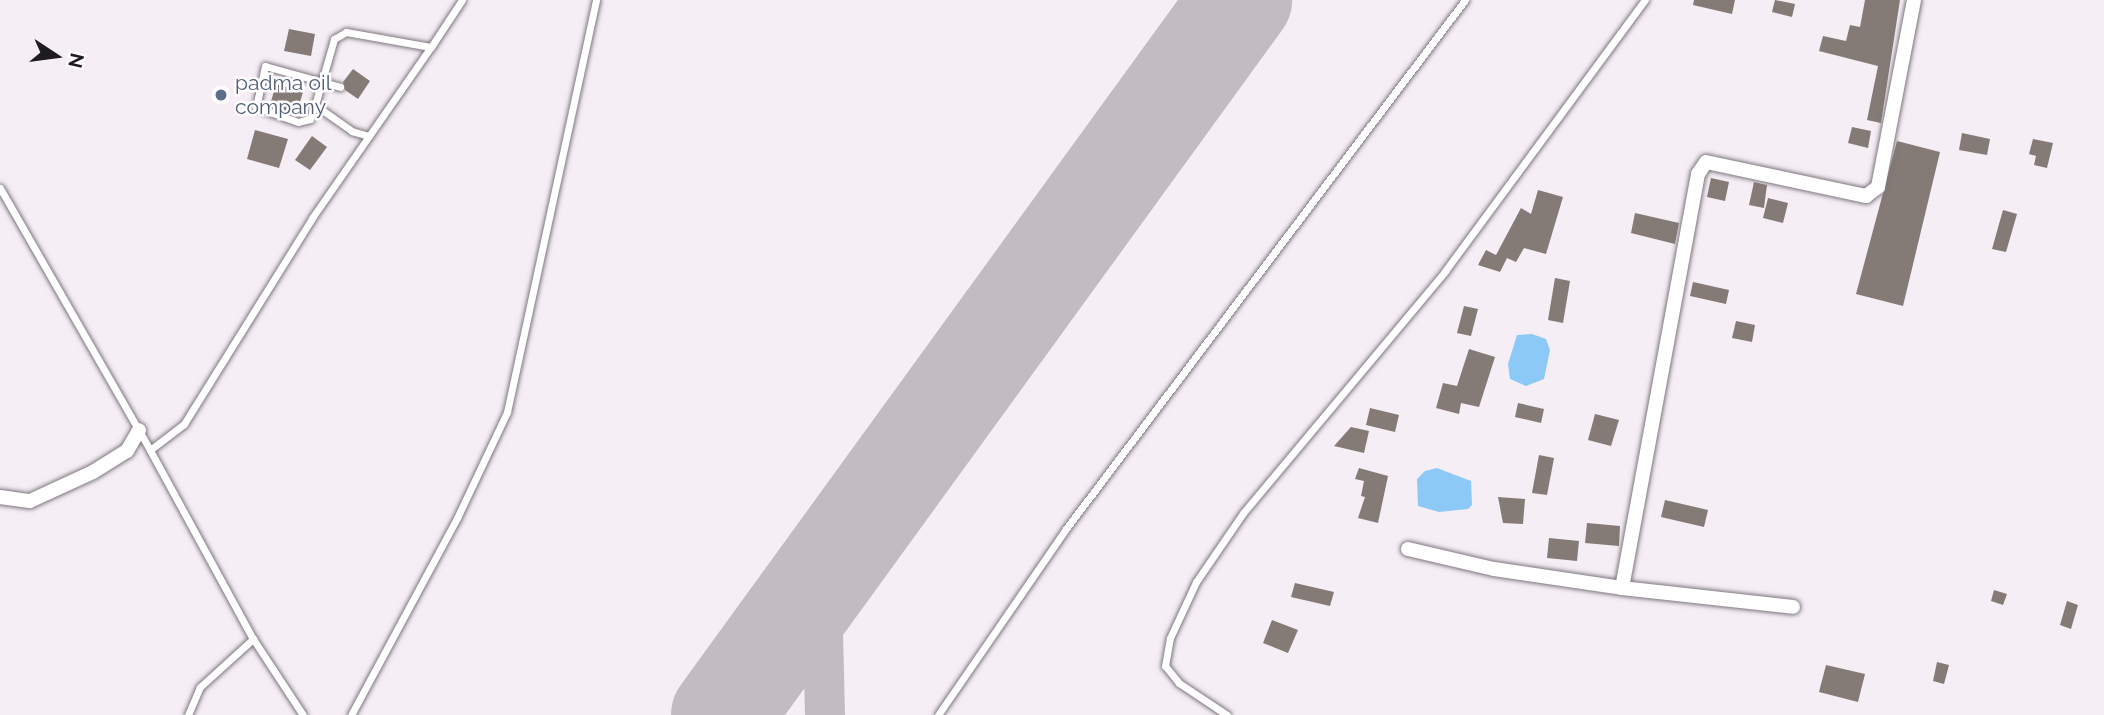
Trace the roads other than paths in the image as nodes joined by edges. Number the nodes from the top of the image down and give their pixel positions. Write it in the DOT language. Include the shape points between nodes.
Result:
graph roads {
  1 [pos="462,0"];
  2 [pos="596,0"];
  3 [pos="1465,0"];
  4 [pos="1645,0"];
  5 [pos="1914,0"];
  6 [pos="431,47"];
  7 [pos="322,79"];
  8 [pos="340,87"];
  9 [pos="315,105"];
  10 [pos="369,136"];
  11 [pos="0,188"];
  12 [pos="139,430"];
  13 [pos="150,450"];
  14 [pos="0,497"];
  15 [pos="1408,550"];
  16 [pos="1622,588"];
  17 [pos="1793,607"];
  18 [pos="253,639"];
  19 [pos="188,715"];
  20 [pos="303,715"];
  21 [pos="351,715"];
  22 [pos="938,715"];
  23 [pos="1227,715"];
  1 -- 6 [label="lane"];
  2 -- 21 [label="lane" via="507,412 457,518"];
  3 -- 22 [label="lane" via="1065,530"];
  4 -- 23 [label="lane" via="1445,271 1243,513 1196,582 1170,638 1166,666 1178,683"];
  5 -- 16 [label="street" via="1878,187 1866,197 1706,162 1698,174"];
  6 -- 7 [label="lane" via="346,32 334,39"];
  6 -- 10 [label="lane"];
  7 -- 8 [label="lane"];
  7 -- 9 [label="lane"];
  7 -- 9 [label="lane" via="265,66 256,107 298,122 310,119"];
  9 -- 10 [label="lane" via="352,131"];
  10 -- 13 [label="lane" via="312,218 184,424"];
  11 -- 12 [label="lane"];
  12 -- 13 [label="lane"];
  12 -- 14 [label="street" via="127,451 99,469 30,501"];
  13 -- 18 [label="lane"];
  15 -- 16 [label="street" via="1494,569"];
  16 -- 17 [label="street"];
  18 -- 19 [label="lane" via="200,687"];
  18 -- 20 [label="lane"];
}
